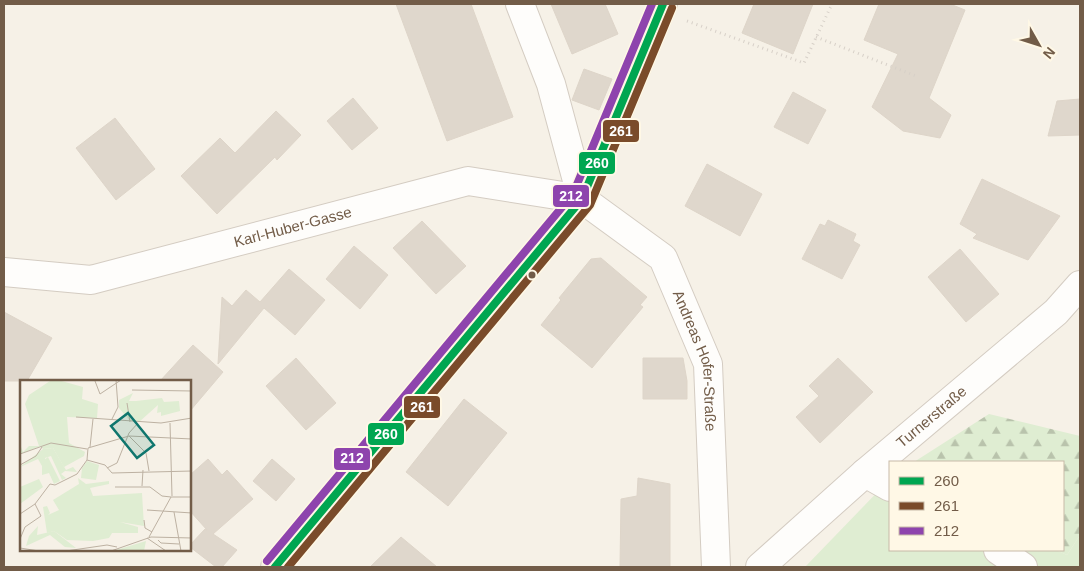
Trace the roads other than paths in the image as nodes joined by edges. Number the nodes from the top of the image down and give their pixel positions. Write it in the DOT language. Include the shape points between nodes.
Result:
graph roads {
  1 [pos="520,4"];
  2 [pos="661,7"];
  3 [pos="582,199"];
  4 [pos="4,272"];
  5 [pos="1080,286"];
  6 [pos="865,472"];
  7 [pos="889,486"];
  8 [pos="999,551"];
  9 [pos="275,567"];
  10 [pos="716,567"];
  11 [pos="760,567"];
  12 [pos="1023,567"];
  1 -- 3 [label="street" via="551,84"];
  2 -- 3 [label="main road"];
  3 -- 4 [label="street, Karl-Huber-Gasse" via="468,181 91,280"];
  3 -- 9 [label="main road"];
  3 -- 10 [label="street, Andreas Hofer-Straße" via="663,258 708,364"];
  5 -- 6 [label="street, Turnerstraße" via="1056,312"];
  6 -- 7 [label="street"];
  6 -- 11 [label="street, Turnerstraße"];
  8 -- 12 [label="street"];
}
